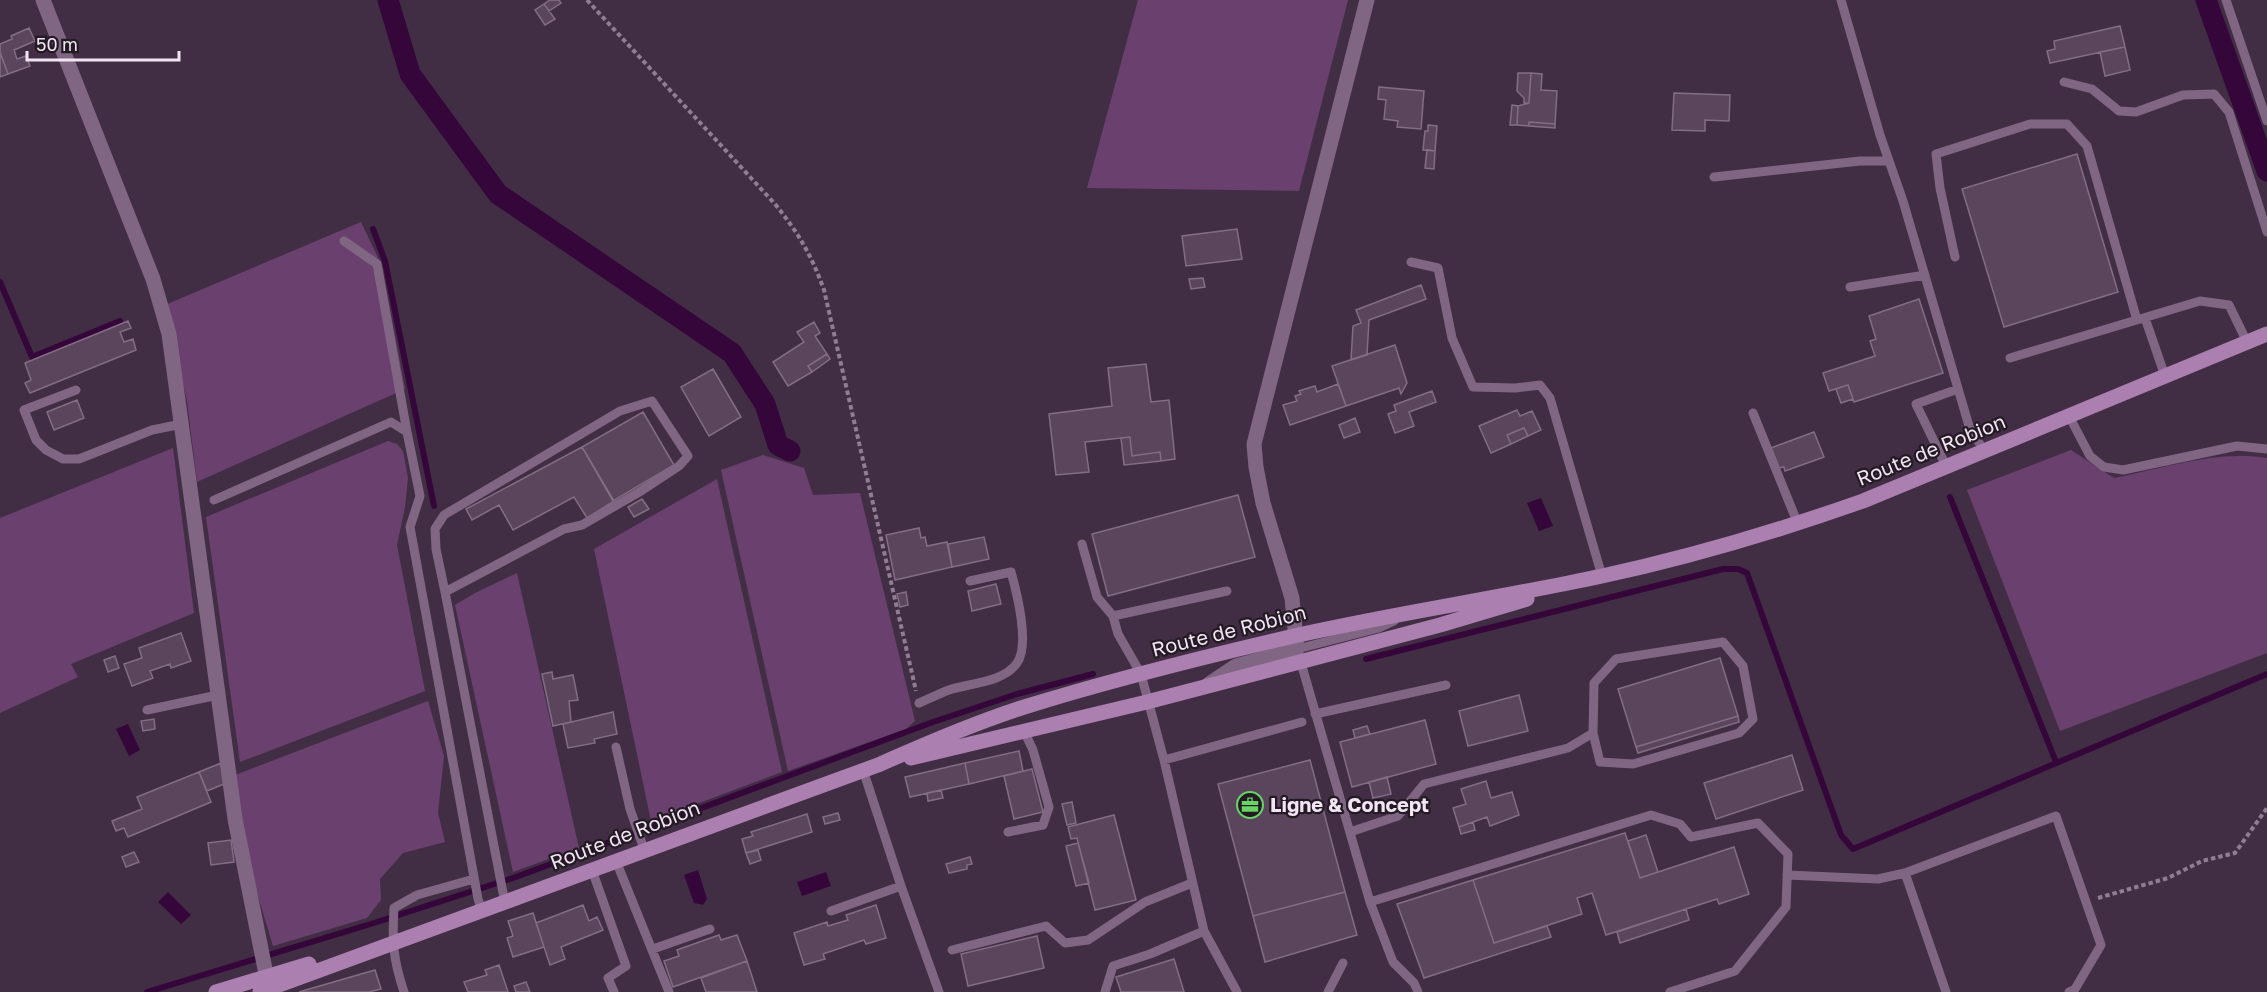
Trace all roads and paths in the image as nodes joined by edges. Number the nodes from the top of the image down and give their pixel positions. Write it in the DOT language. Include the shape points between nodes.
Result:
graph roads {
  1 [pos="43,0"];
  2 [pos="587,0"];
  3 [pos="1367,0"];
  4 [pos="1841,0"];
  5 [pos="2226,0"];
  6 [pos="2064,82"];
  7 [pos="2267,121"];
  8 [pos="1889,161"];
  9 [pos="1714,177"];
  10 [pos="2267,232"];
  11 [pos="344,241"];
  12 [pos="1955,257"];
  13 [pos="1411,262"];
  14 [pos="1925,275"];
  15 [pos="1850,287"];
  16 [pos="2141,319"];
  17 [pos="2267,334"];
  18 [pos="2247,342"];
  19 [pos="2010,358"];
  20 [pos="2165,376"];
  21 [pos="1959,389"];
  22 [pos="76,390"];
  23 [pos="1753,413"];
  24 [pos="2069,416"];
  25 [pos="182,423"];
  26 [pos="407,432"];
  27 [pos="2267,449"];
  28 [pos="1984,451"];
  29 [pos="1946,466"];
  30 [pos="214,500"];
  31 [pos="1798,524"];
  32 [pos="1082,544"];
  33 [pos="1602,576"];
  34 [pos="970,581"];
  35 [pos="1227,591"];
  36 [pos="445,592"];
  37 [pos="1113,616"];
  38 [pos="1297,649"];
  39 [pos="1141,674"];
  40 [pos="1446,685"];
  41 [pos="218,695"];
  42 [pos="1147,702"];
  43 [pos="919,703"];
  44 [pos="147,710"];
  45 [pos="1316,714"];
  46 [pos="1302,722"];
  47 [pos="1024,731"];
  48 [pos="1593,733"];
  49 [pos="616,747"];
  50 [pos="1164,760"];
  51 [pos="870,768"];
  52 [pos="2267,808"];
  53 [pos="1008,832"];
  54 [pos="1350,832"];
  55 [pos="644,849"];
  56 [pos="616,861"];
  57 [pos="592,870"];
  58 [pos="1905,873"];
  59 [pos="1787,875"];
  60 [pos="474,879"];
  61 [pos="1192,883"];
  62 [pos="901,886"];
  63 [pos="2086,901"];
  64 [pos="1370,902"];
  65 [pos="505,903"];
  66 [pos="482,911"];
  67 [pos="831,911"];
  68 [pos="710,929"];
  69 [pos="1204,931"];
  70 [pos="390,943"];
  71 [pos="653,949"];
  72 [pos="952,950"];
  73 [pos="1343,963"];
  74 [pos="265,986"];
  75 [pos="1944,991"];
  76 [pos="216,992"];
  77 [pos="404,992"];
  78 [pos="614,992"];
  79 [pos="669,992"];
  80 [pos="939,992"];
  81 [pos="1106,992"];
  82 [pos="1237,992"];
  83 [pos="1328,992"];
  84 [pos="1418,992"];
  85 [pos="1670,992"];
  86 [pos="2069,992"];
  1 -- 25 [label="street" via="153,279 169,334"];
  2 -- 43 [label="path" via="774,204 813,259 824,290"];
  3 -- 38 [label="street" via="1254,444 1263,502 1292,598"];
  4 -- 8 [label="lane"];
  5 -- 7 [label="lane"];
  6 -- 10 [label="lane" via="2092,88 2119,111 2136,112 2182,95 2214,94 2229,112"];
  8 -- 9 [label="lane"];
  8 -- 14 [label="lane"];
  11 -- 26 [label="lane" via="377,264"];
  12 -- 16 [label="lane" via="1936,154 2030,124 2067,124 2088,146"];
  13 -- 33 [label="lane" via="1438,268 1452,338 1473,387 1539,385 1550,398"];
  14 -- 15 [label="lane"];
  14 -- 21 [label="lane"];
  16 -- 18 [label="lane" via="2199,301 2229,305"];
  16 -- 19 [label="lane"];
  16 -- 20 [label="lane"];
  17 -- 18 [label="main road, Route de Robion"];
  18 -- 20 [label="main road, Route de Robion"];
  20 -- 24 [label="main road, Route de Robion"];
  21 -- 28 [label="lane" via="1969,426"];
  21 -- 29 [label="lane" via="1916,404"];
  22 -- 25 [label="lane" via="24,410 36,440 63,459 79,459 152,430"];
  23 -- 31 [label="lane"];
  24 -- 27 [label="lane" via="2090,456 2104,467 2123,470 2237,446"];
  24 -- 28 [label="main road, Route de Robion"];
  25 -- 41 [label="street"];
  26 -- 30 [label="lane" via="391,423"];
  26 -- 60 [label="lane" via="420,496 410,527"];
  28 -- 29 [label="main road, Route de Robion"];
  29 -- 31 [label="main road, Route de Robion"];
  31 -- 33 [label="main road, Route de Robion"];
  32 -- 37 [label="lane" via="1098,597"];
  33 -- 38 [label="main road, Route de Robion" via="1413,612"];
  33 -- 38 [label="main road, Route de Robion" via="1440,625"];
  34 -- 43 [label="lane" via="1011,572 1023,642 1017,663 1001,675"];
  35 -- 37 [label="lane"];
  36 -- 36 [label="lane" via="564,529 582,525 679,466 688,456 652,401 620,411 444,515 435,529"];
  36 -- 65 [label="lane"];
  37 -- 39 [label="lane" via="1118,634"];
  38 -- 39 [label="main road, Route de Robion"];
  38 -- 42 [label="main road, Route de Robion" via="1206,686"];
  38 -- 45 [label="lane"];
  39 -- 42 [label="lane"];
  39 -- 51 [label="main road, Route de Robion" via="1019,709"];
  40 -- 45 [label="lane"];
  41 -- 44 [label="lane"];
  41 -- 74 [label="street"];
  42 -- 47 [label="main road, Route de Robion"];
  42 -- 50 [label="lane"];
  45 -- 54 [label="lane"];
  46 -- 50 [label="lane"];
  47 -- 51 [label="main road, Route de Robion"];
  47 -- 53 [label="lane" via="1034,750 1049,807 1043,825"];
  48 -- 48 [label="lane" via="1594,683 1616,659 1723,642 1743,666 1753,719 1739,733 1633,764 1600,762"];
  48 -- 54 [label="lane" via="1568,748 1424,784 1398,816"];
  49 -- 55 [label="lane"];
  50 -- 61 [label="lane"];
  51 -- 55 [label="main road, Route de Robion"];
  51 -- 62 [label="lane"];
  52 -- 63 [label="path" via="2235,853 2202,861 2168,878"];
  54 -- 64 [label="lane"];
  55 -- 56 [label="main road, Route de Robion"];
  56 -- 57 [label="main road, Route de Robion"];
  56 -- 71 [label="lane"];
  57 -- 65 [label="main road, Route de Robion"];
  57 -- 78 [label="lane" via="626,966 608,978"];
  58 -- 59 [label="lane" via="1878,879"];
  58 -- 63 [label="lane" via="2056,816"];
  58 -- 75 [label="lane"];
  59 -- 64 [label="lane" via="1788,854 1758,823 1690,837 1680,824 1651,815"];
  59 -- 85 [label="lane" via="1786,907 1735,971"];
  60 -- 66 [label="lane"];
  60 -- 70 [label="lane" via="417,894 394,908"];
  61 -- 69 [label="lane"];
  61 -- 72 [label="lane" via="1145,902 1088,940 1065,943 1046,926"];
  62 -- 67 [label="lane"];
  62 -- 80 [label="lane"];
  63 -- 86 [label="lane" via="2101,945 2075,989"];
  64 -- 84 [label="lane" via="1393,962"];
  65 -- 66 [label="main road, Route de Robion"];
  66 -- 70 [label="main road, Route de Robion"];
  68 -- 71 [label="lane"];
  69 -- 81 [label="lane" via="1113,966"];
  69 -- 82 [label="lane"];
  70 -- 74 [label="main road, Route de Robion"];
  70 -- 77 [label="lane"];
  71 -- 79 [label="lane"];
  73 -- 83 [label="lane"];
  74 -- 76 [label="main road, Route de Robion"];
}
